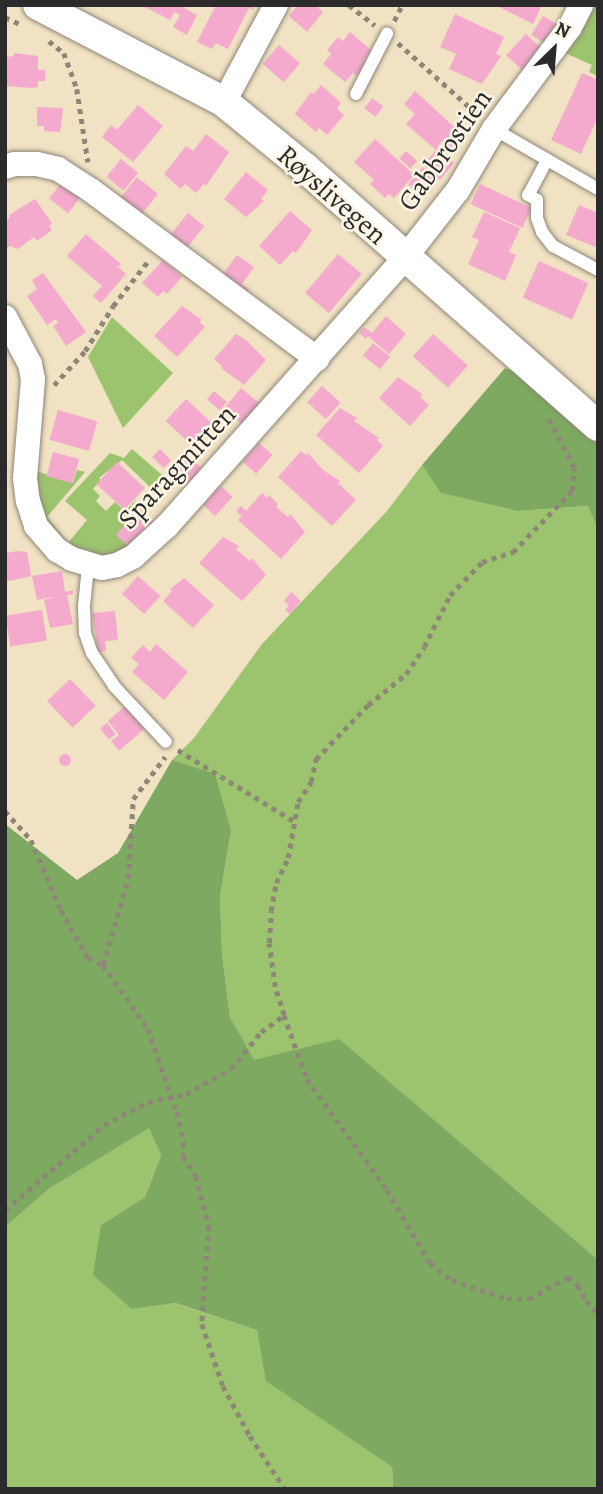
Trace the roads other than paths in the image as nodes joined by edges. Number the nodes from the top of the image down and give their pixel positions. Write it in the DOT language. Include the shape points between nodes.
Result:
graph roads {
  1 [pos="276,5"];
  2 [pos="581,5"];
  3 [pos="35,22"];
  4 [pos="387,34"];
  5 [pos="356,94"];
  6 [pos="224,102"];
  7 [pos="494,129"];
  8 [pos="547,160"];
  9 [pos="5,167"];
  10 [pos="598,189"];
  11 [pos="404,259"];
  12 [pos="598,270"];
  13 [pos="5,317"];
  14 [pos="317,359"];
  15 [pos="598,426"];
  16 [pos="88,566"];
  17 [pos="166,742"];
  1 -- 6 [label="street"];
  2 -- 7 [label="street, Gabbrostien" via="570,27"];
  3 -- 6 [label="street, Røyslivegen"];
  4 -- 5 [label="lane"];
  6 -- 11 [label="street, Røyslivegen"];
  7 -- 8 [label="lane"];
  7 -- 11 [label="street, Gabbrostien" via="458,190"];
  8 -- 10 [label="lane"];
  8 -- 12 [label="lane" via="528,195 537,200 542,232 553,246"];
  9 -- 14 [label="street" via="37,164 58,169"];
  11 -- 14 [label="street, Sparagmitten"];
  11 -- 15 [label="street, Røyslivegen"];
  13 -- 16 [label="street" via="30,364 33,397 25,478 36,526 64,554"];
  14 -- 16 [label="street, Sparagmitten" via="149,543 117,565"];
  16 -- 17 [label="lane" via="85,633 92,653 114,686"];
}
